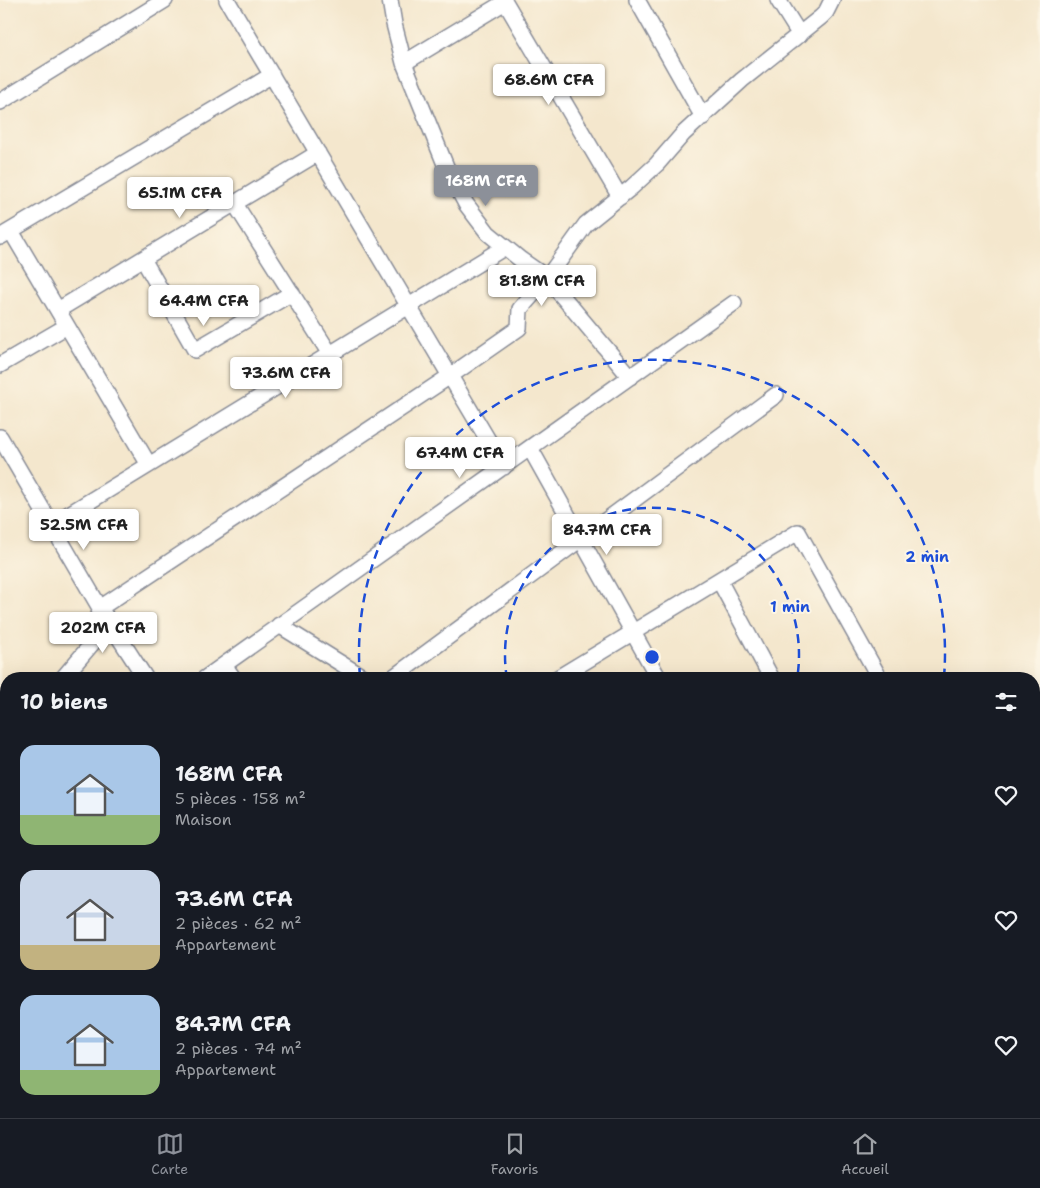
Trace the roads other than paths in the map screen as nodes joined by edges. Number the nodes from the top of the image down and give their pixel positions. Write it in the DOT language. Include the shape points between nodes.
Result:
graph roads {
  1 [pos="165,0"];
  2 [pos="227,0"];
  3 [pos="390,0"];
  4 [pos="637,0"];
  5 [pos="778,0"];
  6 [pos="832,0"];
  7 [pos="505,1"];
  8 [pos="800,35"];
  9 [pos="404,63"];
  10 [pos="272,75"];
  11 [pos="0,102"];
  12 [pos="703,117"];
  13 [pos="318,153"];
  14 [pos="620,197"];
  15 [pos="235,204"];
  16 [pos="5,234"];
  17 [pos="505,247"];
  18 [pos="142,259"];
  19 [pos="547,278"];
  20 [pos="292,293"];
  21 [pos="734,303"];
  22 [pos="409,306"];
  23 [pos="58,310"];
  24 [pos="67,326"];
  25 [pos="330,354"];
  26 [pos="0,366"];
  27 [pos="450,376"];
  28 [pos="630,377"];
  29 [pos="776,395"];
  30 [pos="0,437"];
  31 [pos="530,448"];
  32 [pos="149,465"];
  33 [pos="504,466"];
  34 [pos="51,525"];
  35 [pos="580,539"];
  36 [pos="719,580"];
  37 [pos="100,608"];
  38 [pos="279,625"];
  39 [pos="633,632"];
  40 [pos="224,665"];
  41 [pos="68,672"];
  42 [pos="141,672"];
  43 [pos="214,672"];
  44 [pos="229,672"];
  45 [pos="355,672"];
  46 [pos="400,672"];
  47 [pos="567,672"];
  48 [pos="655,672"];
  49 [pos="768,672"];
  50 [pos="876,672"];
  1 -- 11 [label="street"];
  2 -- 10 [label="street"];
  3 -- 9 [label="street"];
  4 -- 12 [label="street"];
  5 -- 8 [label="street"];
  6 -- 8 [label="street" via="826,12"];
  7 -- 9 [label="street"];
  7 -- 14 [label="street"];
  8 -- 12 [label="street" via="742,80"];
  9 -- 17 [label="street" via="454,184 482,227"];
  10 -- 13 [label="street"];
  10 -- 16 [label="street"];
  12 -- 14 [label="street"];
  13 -- 15 [label="street"];
  13 -- 22 [label="street"];
  14 -- 19 [label="street" via="586,224"];
  15 -- 18 [label="street"];
  15 -- 20 [label="street"];
  16 -- 23 [label="street"];
  17 -- 19 [label="street"];
  17 -- 22 [label="street"];
  18 -- 20 [label="street" via="195,350"];
  18 -- 23 [label="street"];
  19 -- 27 [label="street" via="520,309 519,328"];
  19 -- 28 [label="street"];
  20 -- 25 [label="street"];
  21 -- 28 [label="street"];
  22 -- 25 [label="street"];
  22 -- 27 [label="street"];
  23 -- 24 [label="street"];
  24 -- 26 [label="street"];
  24 -- 32 [label="street"];
  25 -- 32 [label="street"];
  27 -- 33 [label="street"];
  27 -- 37 [label="street"];
  28 -- 31 [label="street"];
  29 -- 35 [label="street"];
  30 -- 34 [label="street"];
  31 -- 33 [label="street"];
  31 -- 35 [label="street"];
  32 -- 34 [label="street"];
  33 -- 38 [label="street"];
  34 -- 37 [label="street"];
  35 -- 39 [label="street"];
  35 -- 46 [label="street"];
  36 -- 39 [label="street"];
  36 -- 49 [label="street"];
  36 -- 50 [label="street" via="798,532"];
  37 -- 41 [label="street" via="96,639"];
  37 -- 42 [label="street"];
  38 -- 40 [label="street"];
  38 -- 45 [label="street"];
  39 -- 47 [label="street"];
  39 -- 48 [label="street"];
  40 -- 43 [label="street"];
  40 -- 44 [label="street"];
}
